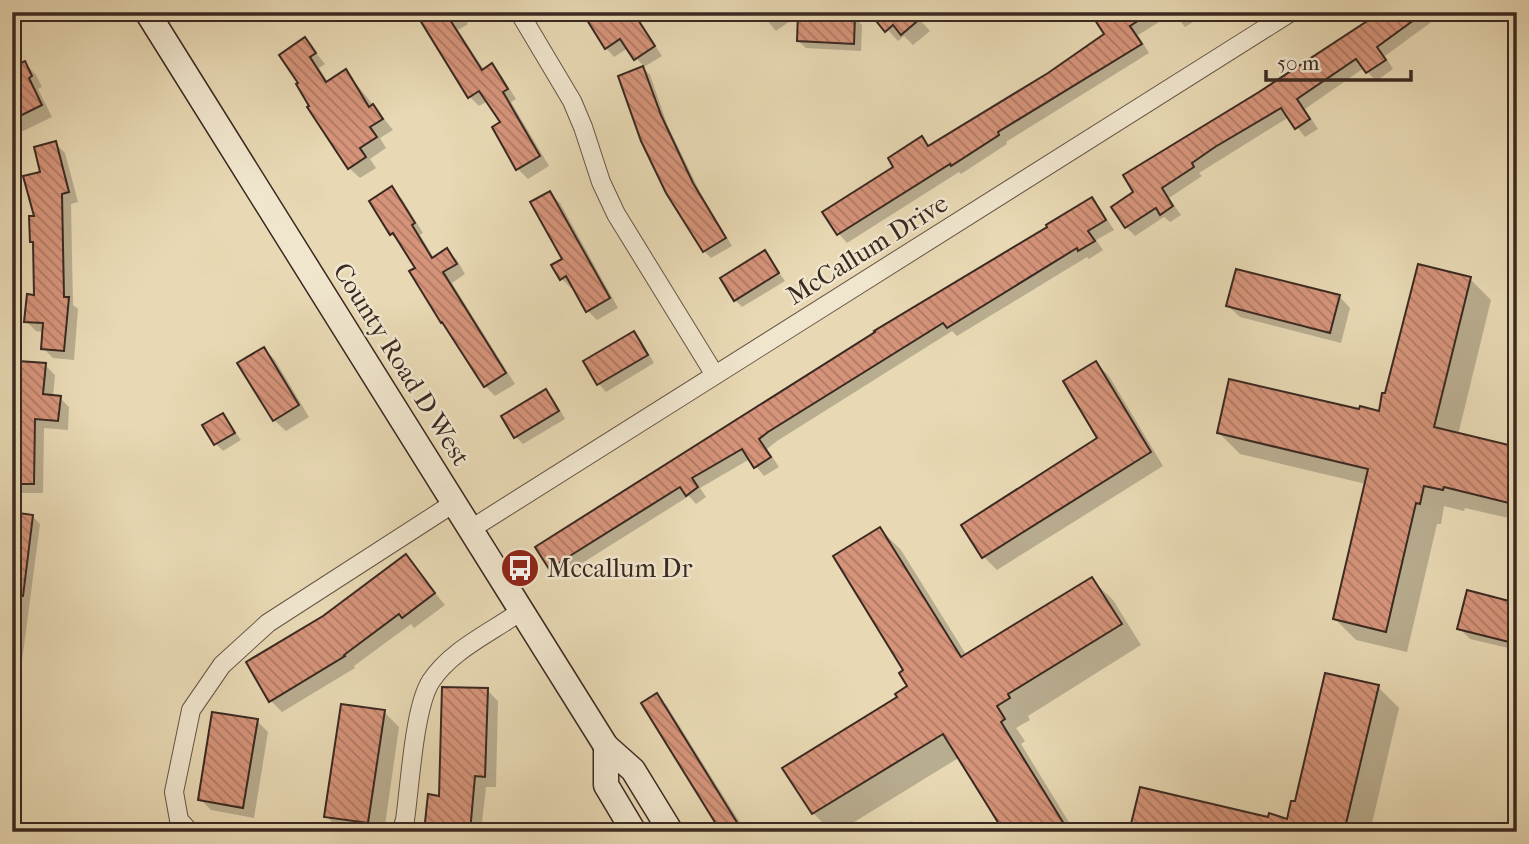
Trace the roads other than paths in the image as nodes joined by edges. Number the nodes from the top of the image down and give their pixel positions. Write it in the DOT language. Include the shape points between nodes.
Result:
graph roads {
  1 [pos="147,12"];
  2 [pos="519,12"];
  3 [pos="1291,12"];
  4 [pos="715,375"];
  5 [pos="454,503"];
  6 [pos="471,529"];
  7 [pos="521,611"];
  8 [pos="606,746"];
  9 [pos="190,832"];
  10 [pos="401,832"];
  11 [pos="634,832"];
  12 [pos="671,832"];
  1 -- 5 [label="main road, County Road D West"];
  2 -- 4 [label="street" via="572,101 616,214"];
  3 -- 4 [label="street, McCallum Drive"];
  4 -- 6 [label="street, McCallum Drive"];
  5 -- 6 [label="main road, County Road D West"];
  5 -- 9 [label="street" via="268,623 222,665 191,710 174,792 178,820"];
  6 -- 7 [label="main road, County Road D West"];
  7 -- 8 [label="main road, County Road D West"];
  7 -- 10 [label="street" via="456,654 431,681 421,705"];
  8 -- 11 [label="main road" via="606,785"];
  8 -- 12 [label="main road, County Road D West" via="632,770"];
}
